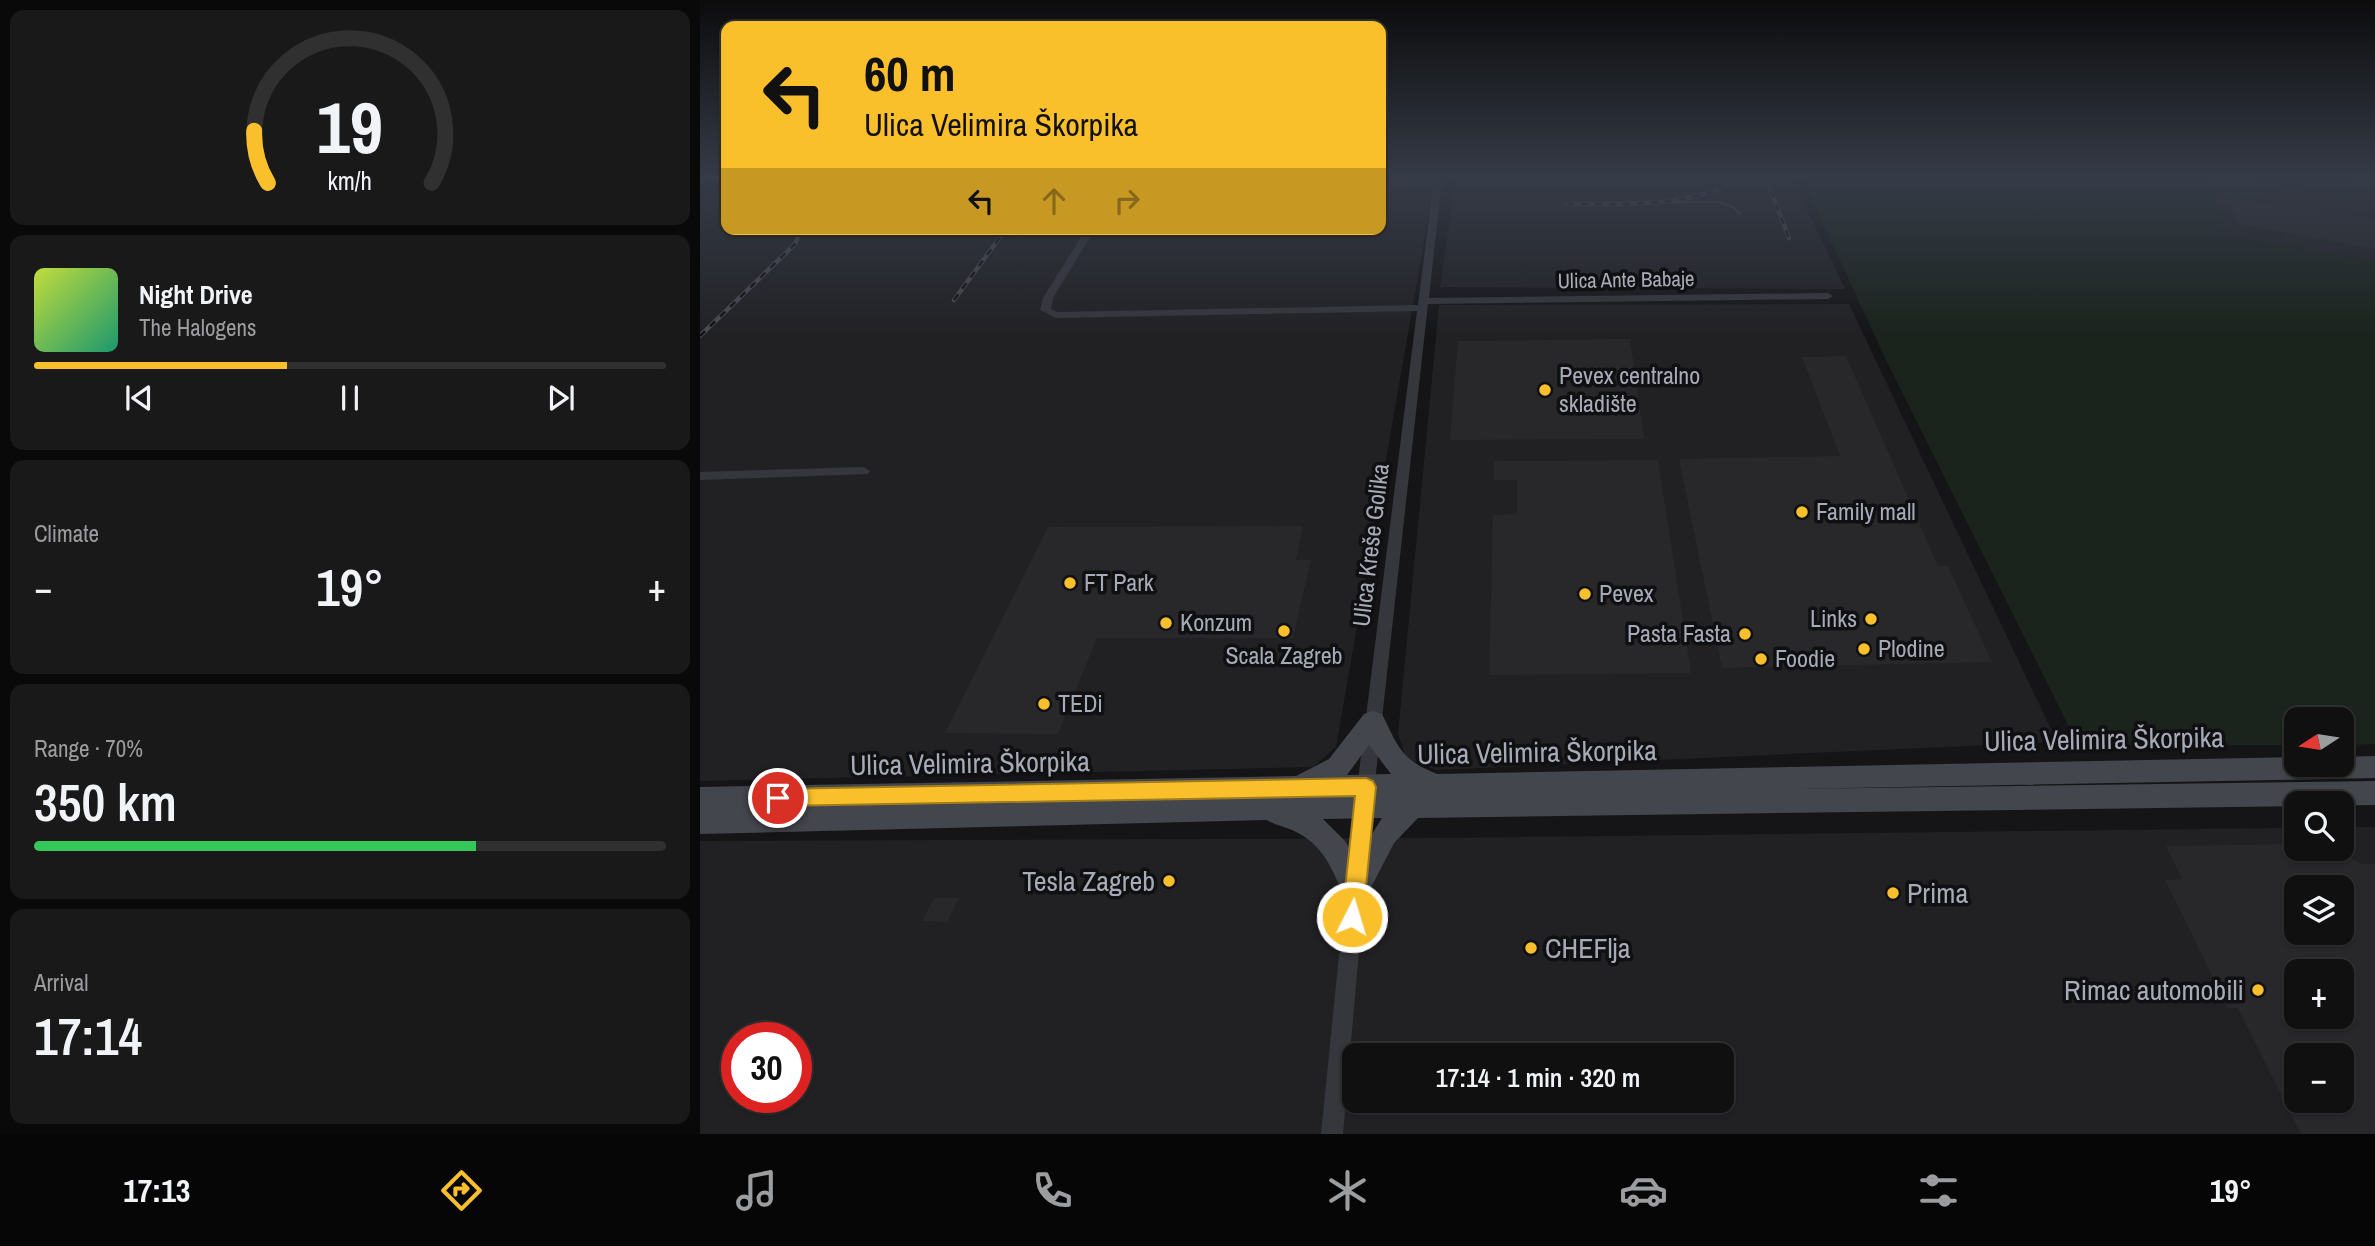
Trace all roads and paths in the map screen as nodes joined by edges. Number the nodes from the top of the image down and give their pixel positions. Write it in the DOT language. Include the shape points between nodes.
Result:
graph roads {
  1 [pos="1432,231"];
  2 [pos="1087,235"];
  3 [pos="1828,296"];
  4 [pos="1423,305"];
  5 [pos="864,471"];
  6 [pos="700,476"];
  7 [pos="1373,720"];
  8 [pos="2375,766"];
  9 [pos="1438,785"];
  10 [pos="1289,789"];
  11 [pos="2375,793"];
  12 [pos="1365,797"];
  13 [pos="700,799"];
  14 [pos="1412,806"];
  15 [pos="1255,808"];
  16 [pos="700,822"];
  17 [pos="1355,890"];
  18 [pos="1332,1134"];
  1 -- 4 [label="street, Ulica Kreše Golika"];
  2 -- 4 [label="street" via="1045,310 1093,315"];
  3 -- 4 [label="street, Ulica Ante Babaje"];
  4 -- 7 [label="street, Ulica Kreše Golika"];
  5 -- 6 [label="street"];
  7 -- 9 [label="main road" via="1389,759 1403,772"];
  7 -- 10 [label="main road" via="1338,767"];
  7 -- 12 [label="street, Ulica Kreše Golika"];
  8 -- 9 [label="main road, Ulica Velimira Škorpika"];
  9 -- 12 [label="main road, Ulica Velimira Škorpika"];
  10 -- 12 [label="main road, Ulica Velimira Škorpika"];
  10 -- 13 [label="main road, Ulica Velimira Škorpika"];
  11 -- 14 [label="main road, Ulica Velimira Škorpika"];
  12 -- 14 [label="main road, Ulica Velimira Škorpika"];
  12 -- 15 [label="main road, Ulica Velimira Škorpika"];
  12 -- 17 [label="street, Ulica Kreše Golika"];
  14 -- 17 [label="main road" via="1385,834"];
  15 -- 16 [label="main road, Ulica Velimira Škorpika"];
  15 -- 17 [label="main road" via="1307,824 1326,836"];
  17 -- 18 [label="street, Ulica Kreše Golika"];
}
